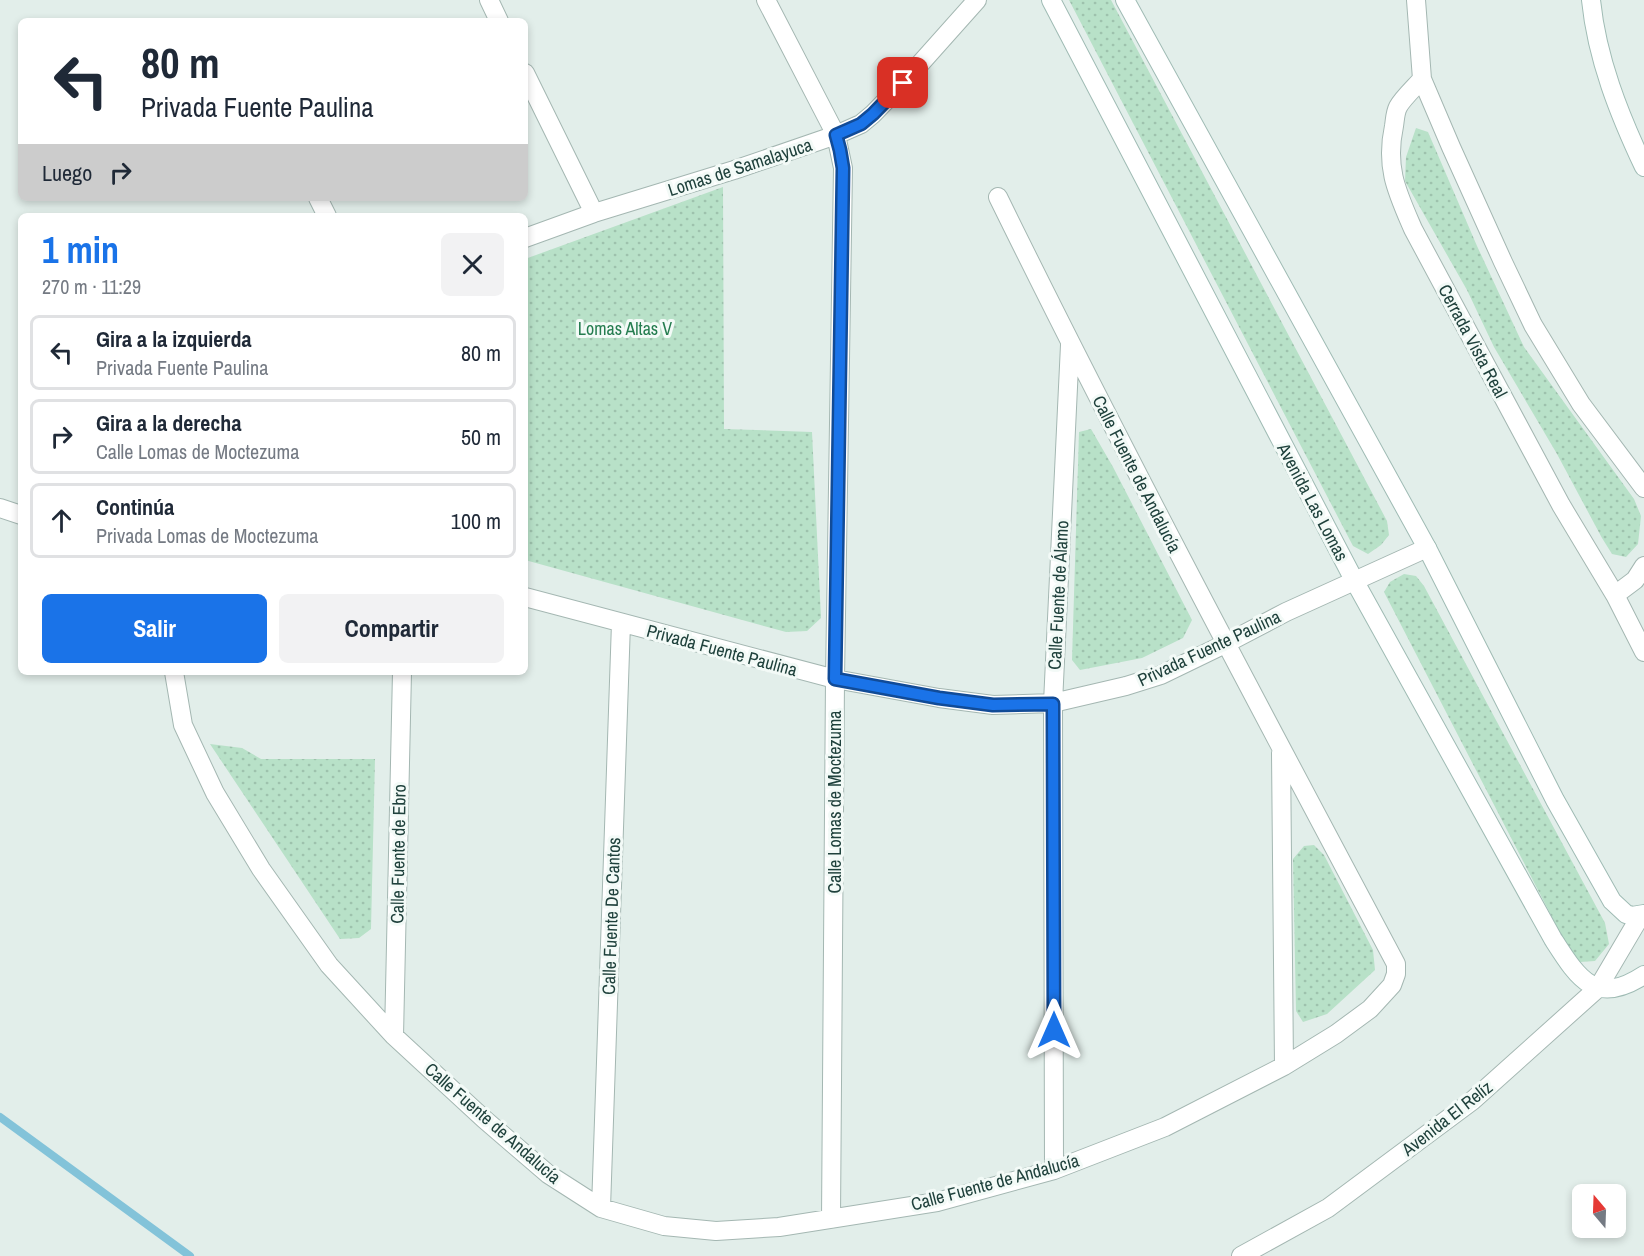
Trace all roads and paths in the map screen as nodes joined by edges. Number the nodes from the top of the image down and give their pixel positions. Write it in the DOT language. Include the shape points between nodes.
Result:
graph roads {
  1 [pos="489,0"];
  2 [pos="766,0"];
  3 [pos="977,0"];
  4 [pos="1051,0"];
  5 [pos="1125,0"];
  6 [pos="1416,0"];
  7 [pos="1590,0"];
  8 [pos="498,18"];
  9 [pos="528,79"];
  10 [pos="1422,79"];
  11 [pos="836,135"];
  12 [pos="1644,167"];
  13 [pos="998,197"];
  14 [pos="594,213"];
  15 [pos="528,237"];
  16 [pos="1070,344"];
  17 [pos="1644,489"];
  18 [pos="0,508"];
  19 [pos="18,514"];
  20 [pos="1427,548"];
  21 [pos="1644,566"];
  22 [pos="1354,580"];
  23 [pos="1615,595"];
  24 [pos="528,598"];
  25 [pos="621,624"];
  26 [pos="1225,644"];
  27 [pos="1644,652"];
  28 [pos="175,675"];
  29 [pos="402,675"];
  30 [pos="835,679"];
  31 [pos="1053,704"];
  32 [pos="1281,748"];
  33 [pos="1642,914"];
  34 [pos="1644,975"];
  35 [pos="1598,988"];
  36 [pos="394,1036"];
  37 [pos="1284,1066"];
  38 [pos="1054,1170"];
  39 [pos="601,1208"];
  40 [pos="831,1219"];
  41 [pos="1241,1256"];
  1 -- 8 [label="street"];
  2 -- 11 [label="street, Calle Lomas de Moctezuma"];
  3 -- 11 [label="street, Lomas de Samalayuca" via="873,114"];
  4 -- 22 [label="street, Avenida Las Lomas"];
  5 -- 20 [label="street"];
  6 -- 10 [label="street"];
  7 -- 12 [label="street" via="1608,83"];
  9 -- 14 [label="street"];
  10 -- 17 [label="street" via="1533,326 1581,404"];
  10 -- 23 [label="street, Cerrada Vista Real" via="1398,107 1392,132 1391,174 1398,196 1561,506"];
  11 -- 14 [label="street, Lomas de Samalayuca"];
  11 -- 30 [label="street, Calle Lomas de Moctezuma" via="843,168"];
  13 -- 16 [label="street, Calle Fuente de Andalucía"];
  14 -- 15 [label="street, Lomas de Samalayuca"];
  16 -- 26 [label="street, Calle Fuente de Andalucía"];
  16 -- 31 [label="street, Calle Fuente de Álamo"];
  18 -- 19 [label="street"];
  20 -- 22 [label="street, Privada Fuente Paulina"];
  20 -- 33 [label="street" via="1555,800 1612,901 1626,914"];
  21 -- 23 [label="street" via="1635,580"];
  22 -- 26 [label="street, Privada Fuente Paulina"];
  22 -- 35 [label="street, Avenida Las Lomas" via="1553,939 1572,968"];
  23 -- 27 [label="street, Cerrada Vista Real"];
  24 -- 25 [label="street, Privada Fuente Paulina"];
  25 -- 30 [label="street, Privada Fuente Paulina"];
  25 -- 39 [label="street, Calle Fuente De Cantos"];
  26 -- 31 [label="street, Privada Fuente Paulina" via="1152,678"];
  26 -- 32 [label="street, Calle Fuente de Andalucía"];
  28 -- 36 [label="street, Calle Fuente de Andalucía" via="183,724 215,793 261,869 329,965"];
  29 -- 36 [label="street, Calle Fuente de Ebro"];
  30 -- 31 [label="street, Privada Fuente Paulina" via="993,705"];
  30 -- 40 [label="street, Calle Lomas de Moctezuma"];
  31 -- 38 [label="street, Calle Fuente de Álamo"];
  32 -- 37 [label="street, Calle Fuente de Andalucía"];
  32 -- 37 [label="street, Calle Fuente de Andalucía" via="1396,964 1392,984 1370,1009"];
  33 -- 35 [label="street, Avenida El Relíz"];
  34 -- 35 [label="street" via="1622,986"];
  35 -- 41 [label="street, Avenida El Relíz" via="1462,1108 1328,1208"];
  36 -- 39 [label="street, Calle Fuente de Andalucía" via="548,1174"];
  37 -- 38 [label="street, Calle Fuente de Andalucía" via="1165,1127"];
  38 -- 40 [label="street, Calle Fuente de Andalucía" via="937,1202"];
  39 -- 40 [label="street, Calle Fuente de Andalucía" via="664,1226 716,1232"];
}
